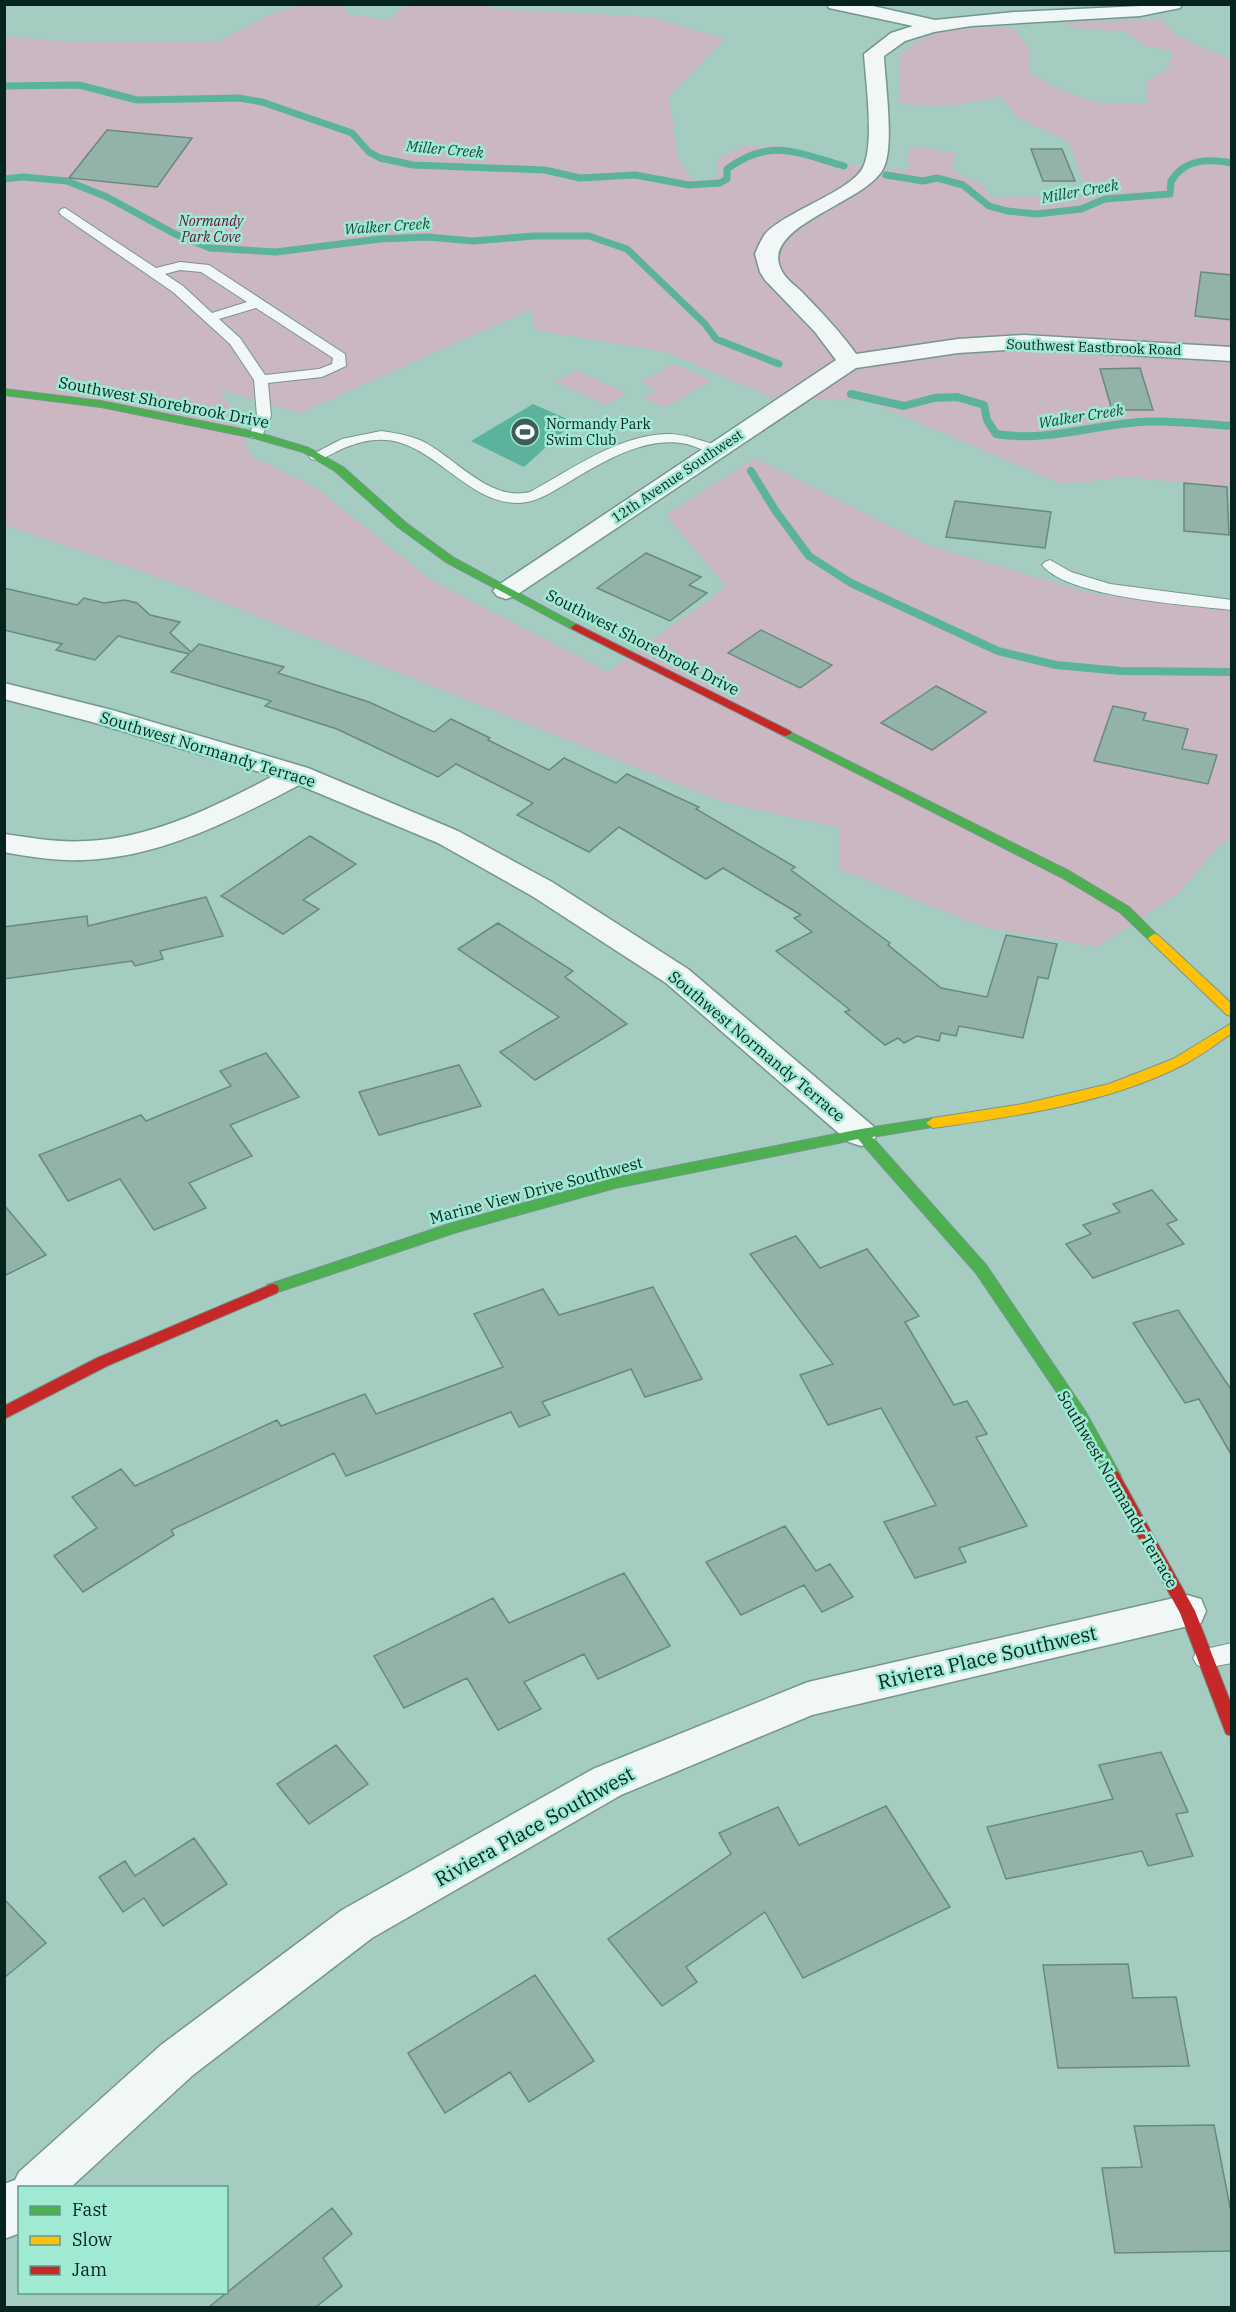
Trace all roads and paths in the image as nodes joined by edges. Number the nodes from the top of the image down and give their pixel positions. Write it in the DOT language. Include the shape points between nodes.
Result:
graph roads {
  1 [pos="836,4"];
  2 [pos="1173,4"];
  3 [pos="928,24"];
  4 [pos="65,213"];
  5 [pos="154,273"];
  6 [pos="257,303"];
  7 [pos="210,318"];
  8 [pos="1232,354"];
  9 [pos="849,362"];
  10 [pos="261,380"];
  11 [pos="4,392"];
  12 [pos="256,435"];
  13 [pos="717,450"];
  14 [pos="316,456"];
  15 [pos="1050,566"];
  16 [pos="506,591"];
  17 [pos="1232,605"];
  18 [pos="4,690"];
  19 [pos="298,774"];
  20 [pos="4,843"];
  21 [pos="1232,1012"];
  22 [pos="1232,1027"];
  23 [pos="861,1134"];
  24 [pos="4,1413"];
  25 [pos="1187,1611"];
  26 [pos="1232,1653"];
  27 [pos="1205,1658"];
  28 [pos="1232,1729"];
  29 [pos="36,2186"];
  30 [pos="18,2203"];
  31 [pos="4,2216"];
  1 -- 3 [label="street"];
  2 -- 3 [label="street" via="1139,12 960,19"];
  3 -- 9 [label="street" via="902,32 884,42 874,54 878,148 874,169 863,181 783,228 768,243 766,258 771,272 836,341"];
  4 -- 5 [label="lane"];
  5 -- 6 [label="lane" via="180,266 204,268"];
  5 -- 7 [label="lane"];
  6 -- 7 [label="lane"];
  6 -- 10 [label="lane" via="340,357 339,366 322,373"];
  7 -- 10 [label="lane" via="235,341"];
  8 -- 9 [label="street, Southwest Eastbrook Road" via="1024,342 958,346"];
  9 -- 13 [label="street, 12th Avenue Southwest"];
  10 -- 12 [label="lane" via="264,416"];
  11 -- 12 [label="street, Southwest Shorebrook Drive" via="101,404"];
  12 -- 14 [label="street, Southwest Shorebrook Drive"];
  13 -- 14 [label="lane" via="684,439 635,442 535,495 519,499 481,486 406,440 382,435 359,438"];
  13 -- 16 [label="street, 12th Avenue Southwest"];
  14 -- 16 [label="street, Southwest Shorebrook Drive" via="339,469 402,525 450,560"];
  15 -- 17 [label="lane" via="1058,573 1119,591"];
  16 -- 21 [label="street, Southwest Shorebrook Drive" via="1065,874 1125,910"];
  18 -- 19 [label="street, Southwest Normandy Terrace"];
  19 -- 20 [label="street" via="234,808 160,837 96,850 42,849"];
  19 -- 23 [label="street, Southwest Normandy Terrace" via="448,837 542,889 677,976"];
  22 -- 23 [label="street, Marine View Drive Southwest" via="1171,1066 1119,1085 1022,1110"];
  23 -- 24 [label="street, Marine View Drive Southwest" via="615,1183 454,1228 258,1294 102,1362"];
  23 -- 25 [label="street, Southwest Normandy Terrace" via="981,1269 1080,1415"];
  25 -- 27 [label="street, Southwest Normandy Terrace"];
  25 -- 29 [label="street, Riviera Place Southwest" via="808,1699 606,1782 357,1924 177,2060"];
  26 -- 27 [label="lane"];
  27 -- 28 [label="street, Southwest Normandy Terrace"];
  30 -- 31 [label="street"];
}
